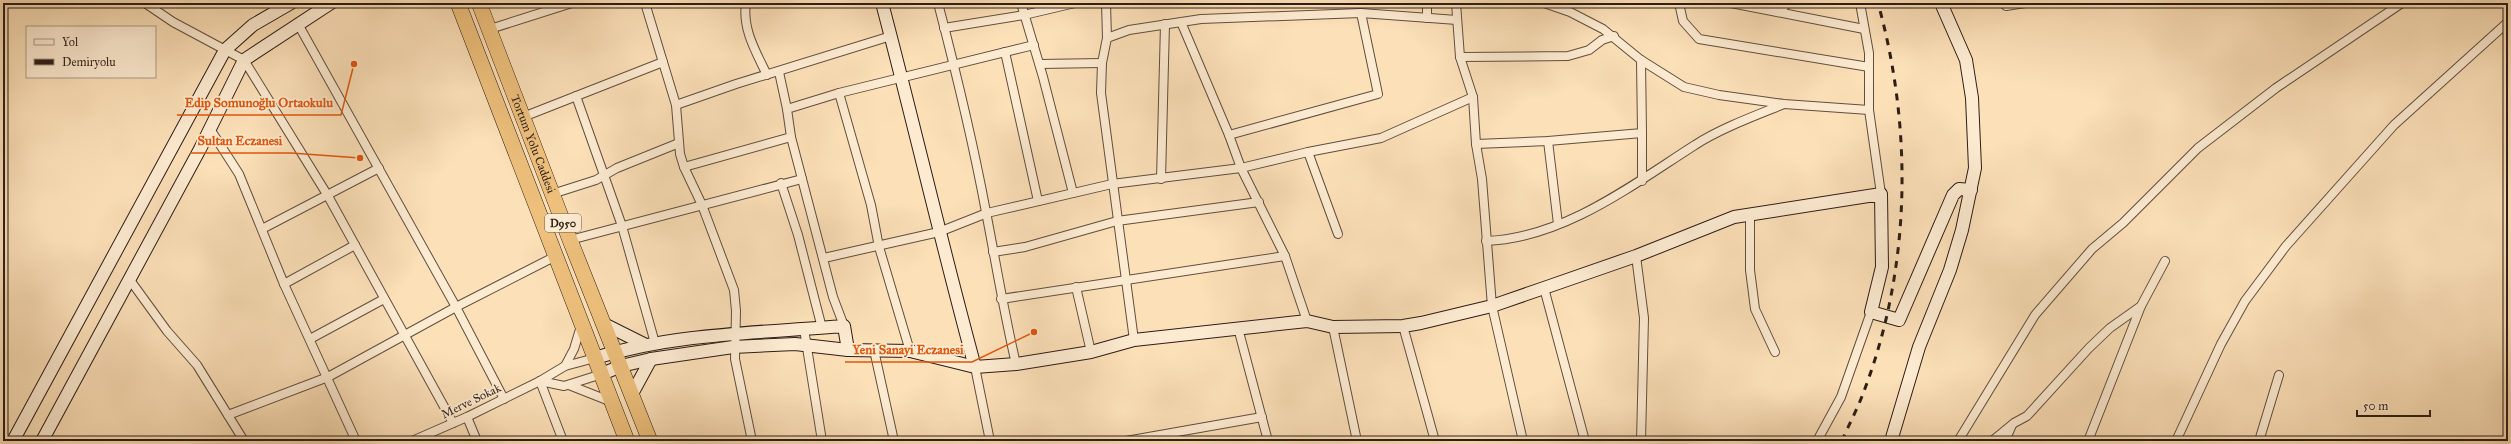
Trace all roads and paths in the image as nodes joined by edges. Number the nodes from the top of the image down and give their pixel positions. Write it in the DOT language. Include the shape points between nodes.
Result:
graph roads {
  1 [pos="145,3"];
  2 [pos="291,3"];
  3 [pos="331,3"];
  4 [pos="458,3"];
  5 [pos="479,3"];
  6 [pos="572,3"];
  7 [pos="645,3"];
  8 [pos="746,3"];
  9 [pos="882,3"];
  10 [pos="938,3"];
  11 [pos="1021,3"];
  12 [pos="1076,3"];
  13 [pos="1106,3"];
  14 [pos="1427,3"];
  15 [pos="1456,3"];
  16 [pos="1544,3"];
  17 [pos="1679,3"];
  18 [pos="1731,3"];
  19 [pos="1788,3"];
  20 [pos="1860,3"];
  21 [pos="1941,3"];
  22 [pos="2003,3"];
  23 [pos="2025,3"];
  24 [pos="2402,3"];
  25 [pos="1746,5"];
  26 [pos="1778,12"];
  27 [pos="1361,13"];
  28 [pos="1024,15"];
  29 [pos="1427,18"];
  30 [pos="1457,20"];
  31 [pos="1181,22"];
  32 [pos="2508,22"];
  33 [pos="298,24"];
  34 [pos="1165,24"];
  35 [pos="944,28"];
  36 [pos="490,29"];
  37 [pos="1864,29"];
  38 [pos="891,36"];
  39 [pos="1614,36"];
  40 [pos="1107,38"];
  41 [pos="1034,45"];
  42 [pos="225,50"];
  43 [pos="1005,52"];
  44 [pos="1460,57"];
  45 [pos="244,60"];
  46 [pos="1641,60"];
  47 [pos="663,62"];
  48 [pos="1102,63"];
  49 [pos="955,64"];
  50 [pos="1040,64"];
  51 [pos="1869,67"];
  52 [pos="779,72"];
  53 [pos="767,75"];
  54 [pos="903,78"];
  55 [pos="839,93"];
  56 [pos="576,96"];
  57 [pos="1474,97"];
  58 [pos="1784,104"];
  59 [pos="676,106"];
  60 [pos="787,109"];
  61 [pos="1869,110"];
  62 [pos="523,117"];
  63 [pos="210,129"];
  64 [pos="1642,133"];
  65 [pos="1229,134"];
  66 [pos="791,137"];
  67 [pos="1548,141"];
  68 [pos="679,143"];
  69 [pos="1476,144"];
  70 [pos="1308,152"];
  71 [pos="684,167"];
  72 [pos="379,168"];
  73 [pos="1241,168"];
  74 [pos="605,175"];
  75 [pos="802,179"];
  76 [pos="1161,179"];
  77 [pos="1642,182"];
  78 [pos="781,183"];
  79 [pos="1112,184"];
  80 [pos="1971,190"];
  81 [pos="1073,193"];
  82 [pos="552,194"];
  83 [pos="1881,194"];
  84 [pos="328,196"];
  85 [pos="1038,201"];
  86 [pos="1259,202"];
  87 [pos="702,205"];
  88 [pos="987,213"];
  89 [pos="1750,215"];
  90 [pos="1117,221"];
  91 [pos="1558,224"];
  92 [pos="622,226"];
  93 [pos="262,230"];
  94 [pos="939,232"];
  95 [pos="1338,234"];
  96 [pos="570,240"];
  97 [pos="1486,241"];
  98 [pos="354,245"];
  99 [pos="879,247"];
  100 [pos="993,252"];
  101 [pos="556,256"];
  102 [pos="1285,256"];
  103 [pos="1636,256"];
  104 [pos="824,258"];
  105 [pos="2165,261"];
  106 [pos="130,280"];
  107 [pos="1126,282"];
  108 [pos="284,284"];
  109 [pos="1076,287"];
  110 [pos="1544,288"];
  111 [pos="384,298"];
  112 [pos="1001,299"];
  113 [pos="1492,306"];
  114 [pos="2142,306"];
  115 [pos="456,307"];
  116 [pos="1871,312"];
  117 [pos="1307,321"];
  118 [pos="604,324"];
  119 [pos="582,325"];
  120 [pos="844,326"];
  121 [pos="1403,326"];
  122 [pos="1333,327"];
  123 [pos="822,328"];
  124 [pos="1238,328"];
  125 [pos="804,329"];
  126 [pos="734,333"];
  127 [pos="405,336"];
  128 [pos="310,339"];
  129 [pos="1134,340"];
  130 [pos="651,344"];
  131 [pos="806,345"];
  132 [pos="733,347"];
  133 [pos="848,350"];
  134 [pos="874,350"];
  135 [pos="910,351"];
  136 [pos="615,352"];
  137 [pos="1091,352"];
  138 [pos="1775,352"];
  139 [pos="595,358"];
  140 [pos="651,359"];
  141 [pos="1016,364"];
  142 [pos="565,366"];
  143 [pos="620,366"];
  144 [pos="975,367"];
  145 [pos="602,374"];
  146 [pos="2279,375"];
  147 [pos="328,377"];
  148 [pos="540,381"];
  149 [pos="569,384"];
  150 [pos="632,394"];
  151 [pos="504,399"];
  152 [pos="612,402"];
  153 [pos="228,415"];
  154 [pos="467,417"];
  155 [pos="1262,417"];
  156 [pos="2014,422"];
  157 [pos="453,424"];
  158 [pos="14,441"];
  159 [pos="42,441"];
  160 [pos="244,441"];
  161 [pos="356,441"];
  162 [pos="412,441"];
  163 [pos="477,441"];
  164 [pos="563,441"];
  165 [pos="627,441"];
  166 [pos="650,441"];
  167 [pos="752,441"];
  168 [pos="822,441"];
  169 [pos="894,441"];
  170 [pos="990,441"];
  171 [pos="1126,441"];
  172 [pos="1268,441"];
  173 [pos="1357,441"];
  174 [pos="1435,441"];
  175 [pos="1523,441"];
  176 [pos="1585,441"];
  177 [pos="1641,441"];
  178 [pos="1817,441"];
  179 [pos="1891,441"];
  180 [pos="1958,441"];
  181 [pos="1992,441"];
  182 [pos="2006,441"];
  183 [pos="2088,441"];
  184 [pos="2176,441"];
  185 [pos="2259,441"];
  1 -- 42 [label="street"];
  2 -- 42 [label="street" via="253,26"];
  3 -- 33 [label="street"];
  4 -- 101 [label="highway, Tortum Yolu Caddesi / D950"];
  5 -- 36 [label="highway, Tortum Yolu Caddesi / D950"];
  6 -- 36 [label="street"];
  7 -- 47 [label="street"];
  8 -- 53 [label="street" via="745,23"];
  9 -- 38 [label="street"];
  10 -- 35 [label="street"];
  11 -- 28 [label="street"];
  12 -- 28 [label="street"];
  13 -- 40 [label="street"];
  14 -- 29 [label="street"];
  15 -- 30 [label="street"];
  16 -- 39 [label="street" via="1570,12"];
  17 -- 51 [label="street" via="1683,20 1699,39"];
  18 -- 25 [label="street"];
  19 -- 26 [label="street"];
  20 -- 37 [label="street"];
  21 -- 80 [label="street" via="1966,60 1972,98 1975,168"];
  22 -- 23 [label="street" via="2006,6"];
  24 -- 180 [label="street" via="2276,88 2198,148 2123,223 2092,249 2035,316"];
  25 -- 26 [label="street"];
  26 -- 37 [label="street"];
  27 -- 29 [label="street"];
  27 -- 31 [label="street"];
  27 -- 65 [label="street" via="1378,94"];
  28 -- 35 [label="street"];
  28 -- 41 [label="street"];
  29 -- 30 [label="street"];
  30 -- 44 [label="street"];
  31 -- 34 [label="street"];
  31 -- 65 [label="street"];
  32 -- 184 [label="street" via="2394,125 2286,246 2245,301 2221,344"];
  33 -- 45 [label="street"];
  33 -- 72 [label="street"];
  34 -- 40 [label="street" via="1129,30"];
  34 -- 76 [label="street"];
  35 -- 49 [label="street"];
  36 -- 62 [label="highway, Tortum Yolu Caddesi / D950"];
  37 -- 51 [label="street"];
  38 -- 52 [label="street"];
  38 -- 54 [label="street"];
  39 -- 44 [label="street" via="1602,40 1589,50 1568,56"];
  39 -- 46 [label="street"];
  40 -- 48 [label="street"];
  41 -- 43 [label="street"];
  41 -- 50 [label="street"];
  42 -- 45 [label="street"];
  42 -- 158 [label="street"];
  43 -- 49 [label="street"];
  43 -- 85 [label="street"];
  44 -- 57 [label="street"];
  45 -- 63 [label="street"];
  45 -- 84 [label="street"];
  46 -- 58 [label="street" via="1684,87 1719,95"];
  46 -- 64 [label="street"];
  47 -- 56 [label="street"];
  47 -- 59 [label="street"];
  48 -- 50 [label="street"];
  48 -- 79 [label="street" via="1101,93"];
  49 -- 54 [label="street"];
  49 -- 88 [label="street"];
  50 -- 81 [label="street"];
  51 -- 61 [label="street"];
  52 -- 53 [label="street"];
  52 -- 60 [label="street"];
  53 -- 59 [label="street"];
  54 -- 55 [label="street"];
  54 -- 94 [label="street"];
  55 -- 60 [label="street"];
  55 -- 99 [label="street" via="871,205"];
  56 -- 62 [label="street"];
  56 -- 74 [label="street"];
  57 -- 69 [label="street"];
  57 -- 70 [label="street" via="1380,138"];
  58 -- 61 [label="street"];
  58 -- 77 [label="street" via="1697,144"];
  59 -- 68 [label="street"];
  60 -- 66 [label="street"];
  61 -- 83 [label="street"];
  62 -- 82 [label="highway, Tortum Yolu Caddesi / D950"];
  63 -- 93 [label="street" via="239,174"];
  63 -- 106 [label="street"];
  64 -- 67 [label="street"];
  64 -- 77 [label="street"];
  65 -- 73 [label="street"];
  66 -- 71 [label="street"];
  66 -- 75 [label="street"];
  67 -- 69 [label="street"];
  67 -- 91 [label="street"];
  68 -- 71 [label="street"];
  68 -- 74 [label="street"];
  69 -- 97 [label="street" via="1482,179"];
  70 -- 73 [label="street"];
  70 -- 95 [label="street"];
  71 -- 87 [label="street"];
  72 -- 84 [label="street"];
  72 -- 115 [label="street"];
  73 -- 76 [label="street"];
  73 -- 86 [label="street"];
  74 -- 82 [label="street"];
  74 -- 92 [label="street"];
  75 -- 78 [label="street"];
  75 -- 104 [label="street"];
  76 -- 79 [label="street"];
  77 -- 91 [label="street"];
  78 -- 87 [label="street"];
  78 -- 123 [label="street" via="798,234"];
  79 -- 81 [label="street"];
  79 -- 90 [label="street"];
  80 -- 116 [label="street" via="1959,190 1953,195 1899,320"];
  80 -- 179 [label="street" via="1950,270 1918,347"];
  81 -- 85 [label="street"];
  82 -- 96 [label="highway, Tortum Yolu Caddesi / D950"];
  83 -- 89 [label="street"];
  83 -- 116 [label="street" via="1882,268"];
  84 -- 93 [label="street"];
  84 -- 98 [label="street"];
  85 -- 88 [label="street"];
  86 -- 90 [label="street"];
  86 -- 102 [label="street"];
  87 -- 92 [label="street"];
  87 -- 126 [label="street" via="734,290"];
  88 -- 94 [label="street"];
  88 -- 100 [label="street"];
  89 -- 103 [label="street" via="1734,217"];
  89 -- 138 [label="street" via="1750,270 1755,309"];
  90 -- 100 [label="street" via="1025,247"];
  90 -- 107 [label="street"];
  91 -- 97 [label="street" via="1508,240"];
  92 -- 96 [label="street"];
  92 -- 130 [label="street"];
  93 -- 108 [label="street"];
  94 -- 99 [label="street"];
  94 -- 144 [label="street"];
  96 -- 118 [label="highway, Tortum Yolu Caddesi / D950"];
  97 -- 113 [label="street"];
  98 -- 108 [label="street"];
  98 -- 111 [label="street"];
  99 -- 104 [label="street"];
  99 -- 135 [label="street"];
  100 -- 112 [label="street"];
  101 -- 115 [label="street"];
  101 -- 119 [label="highway, Tortum Yolu Caddesi / D950"];
  102 -- 107 [label="street"];
  102 -- 117 [label="street"];
  103 -- 110 [label="street"];
  103 -- 177 [label="street" via="1644,318"];
  104 -- 120 [label="street" via="832,297"];
  105 -- 114 [label="street"];
  106 -- 153 [label="street" via="167,331 197,365"];
  106 -- 159 [label="street"];
  107 -- 109 [label="street"];
  107 -- 129 [label="street"];
  108 -- 128 [label="street"];
  109 -- 112 [label="street"];
  109 -- 137 [label="street"];
  110 -- 113 [label="street"];
  110 -- 176 [label="street"];
  111 -- 127 [label="street"];
  111 -- 128 [label="street"];
  112 -- 141 [label="street"];
  113 -- 121 [label="street"];
  113 -- 175 [label="street"];
  114 -- 156 [label="street" via="2110,328 2027,416"];
  114 -- 183 [label="street"];
  115 -- 127 [label="street"];
  115 -- 151 [label="street"];
  116 -- 178 [label="street" via="1841,397"];
  117 -- 122 [label="street"];
  117 -- 124 [label="street"];
  118 -- 130 [label="street"];
  118 -- 136 [label="highway, Tortum Yolu Caddesi / D950"];
  119 -- 139 [label="highway, Tortum Yolu Caddesi / D950"];
  119 -- 142 [label="street"];
  120 -- 123 [label="street"];
  120 -- 133 [label="street"];
  121 -- 122 [label="street"];
  121 -- 174 [label="street"];
  122 -- 173 [label="street"];
  123 -- 125 [label="street"];
  124 -- 129 [label="street"];
  124 -- 155 [label="street"];
  125 -- 126 [label="street"];
  125 -- 131 [label="street"];
  126 -- 130 [label="street"];
  126 -- 132 [label="street"];
  127 -- 147 [label="street"];
  127 -- 157 [label="street"];
  128 -- 147 [label="street"];
  129 -- 137 [label="street"];
  130 -- 136 [label="street"];
  131 -- 132 [label="street"];
  131 -- 133 [label="street"];
  131 -- 168 [label="street"];
  132 -- 140 [label="street"];
  132 -- 167 [label="street"];
  133 -- 134 [label="street"];
  134 -- 135 [label="street"];
  134 -- 169 [label="street"];
  135 -- 144 [label="street"];
  136 -- 139 [label="street"];
  136 -- 143 [label="highway, Tortum Yolu Caddesi / D950"];
  137 -- 141 [label="street"];
  139 -- 142 [label="street, Merve Sokak"];
  139 -- 145 [label="highway, Tortum Yolu Caddesi / D950"];
  140 -- 143 [label="street"];
  140 -- 150 [label="street"];
  141 -- 144 [label="street"];
  142 -- 148 [label="street, Merve Sokak"];
  143 -- 145 [label="street"];
  143 -- 150 [label="highway, Tortum Yolu Caddesi / D950"];
  144 -- 170 [label="street"];
  145 -- 149 [label="street"];
  145 -- 152 [label="highway, Tortum Yolu Caddesi / D950"];
  146 -- 185 [label="street"];
  147 -- 153 [label="street"];
  147 -- 161 [label="street"];
  148 -- 149 [label="street" via="564,386"];
  148 -- 151 [label="street, Merve Sokak"];
  148 -- 164 [label="street"];
  149 -- 152 [label="street"];
  150 -- 166 [label="highway, Tortum Yolu Caddesi / D950"];
  151 -- 154 [label="street, Merve Sokak"];
  152 -- 165 [label="highway, Tortum Yolu Caddesi / D950"];
  153 -- 160 [label="street"];
  154 -- 157 [label="street, Merve Sokak"];
  154 -- 163 [label="street"];
  155 -- 171 [label="street"];
  155 -- 172 [label="street"];
  156 -- 181 [label="street"];
  156 -- 182 [label="street"];
  157 -- 162 [label="street, Merve Sokak"];
}
